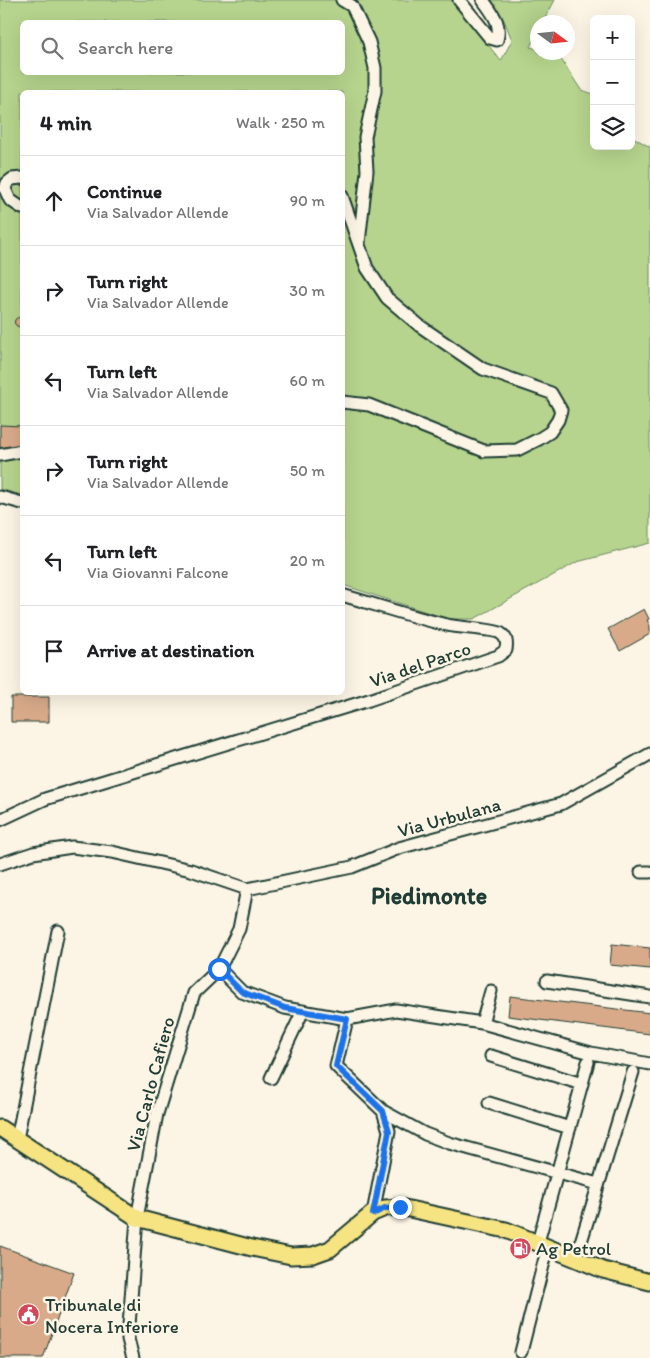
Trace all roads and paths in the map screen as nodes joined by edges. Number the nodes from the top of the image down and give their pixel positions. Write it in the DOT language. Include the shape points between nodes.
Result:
graph roads {
  1 [pos="342,0"];
  2 [pos="459,0"];
  3 [pos="483,0"];
  4 [pos="20,178"];
  5 [pos="345,205"];
  6 [pos="20,207"];
  7 [pos="359,247"];
  8 [pos="345,402"];
  9 [pos="20,451"];
  10 [pos="0,455"];
  11 [pos="0,497"];
  12 [pos="20,502"];
  13 [pos="345,596"];
  14 [pos="650,754"];
  15 [pos="0,820"];
  16 [pos="0,864"];
  17 [pos="247,889"];
  18 [pos="58,931"];
  19 [pos="219,969"];
  20 [pos="547,981"];
  21 [pos="491,991"];
  22 [pos="650,996"];
  23 [pos="303,1012"];
  24 [pos="347,1019"];
  25 [pos="482,1023"];
  26 [pos="491,1056"];
  27 [pos="588,1062"];
  28 [pos="650,1064"];
  29 [pos="633,1072"];
  30 [pos="270,1078"];
  31 [pos="582,1084"];
  32 [pos="488,1103"];
  33 [pos="383,1111"];
  34 [pos="0,1128"];
  35 [pos="570,1128"];
  36 [pos="17,1139"];
  37 [pos="558,1174"];
  38 [pos="598,1184"];
  39 [pos="373,1214"];
  40 [pos="137,1218"];
  41 [pos="543,1244"];
  42 [pos="576,1258"];
  43 [pos="650,1282"];
  44 [pos="522,1352"];
  45 [pos="133,1358"];
  1 -- 7 [label="street" via="352,6 369,42 375,68 376,91 365,137 367,172"];
  2 -- 3 [label="street" via="490,38 497,40 498,23"];
  4 -- 6 [label="street" via="12,178 5,189 10,200"];
  5 -- 7 [label="street"];
  7 -- 8 [label="street" via="367,268 387,298 420,326 483,369 551,393 561,410 550,432 539,439 517,450 484,451 369,405"];
  9 -- 10 [label="street"];
  11 -- 12 [label="street"];
  13 -- 15 [label="street, Via del Parco" via="448,626 494,631 502,634 507,642 506,650 498,656 369,700 45,799"];
  14 -- 17 [label="street, Via Urbulana" via="561,804 399,848 352,867"];
  16 -- 17 [label="street" via="33,853 72,847 112,852 191,870"];
  17 -- 19 [label="street, Via Carlo Cafiero" via="239,929"];
  18 -- 36 [label="street"];
  19 -- 23 [label="street" via="242,992"];
  19 -- 40 [label="street, Via Carlo Cafiero" via="194,993 157,1114"];
  20 -- 22 [label="street"];
  21 -- 25 [label="street"];
  23 -- 24 [label="street"];
  23 -- 30 [label="street"];
  24 -- 25 [label="street" via="396,1010"];
  24 -- 33 [label="street" via="336,1066"];
  25 -- 28 [label="street" via="591,1053"];
  26 -- 31 [label="street"];
  27 -- 31 [label="street"];
  29 -- 38 [label="street"];
  31 -- 35 [label="street"];
  32 -- 35 [label="street"];
  33 -- 37 [label="street" via="449,1143"];
  33 -- 39 [label="street" via="389,1131"];
  34 -- 36 [label="main road"];
  35 -- 37 [label="street"];
  36 -- 40 [label="main road"];
  37 -- 38 [label="street"];
  37 -- 41 [label="street"];
  38 -- 42 [label="street"];
  39 -- 40 [label="main road" via="330,1249 302,1257 252,1248"];
  39 -- 41 [label="main road" via="385,1208 400,1207 471,1221"];
  40 -- 45 [label="street, Via Carlo Cafiero" via="128,1339"];
  41 -- 42 [label="main road"];
  41 -- 44 [label="street"];
  42 -- 43 [label="main road" via="602,1270"];
}
